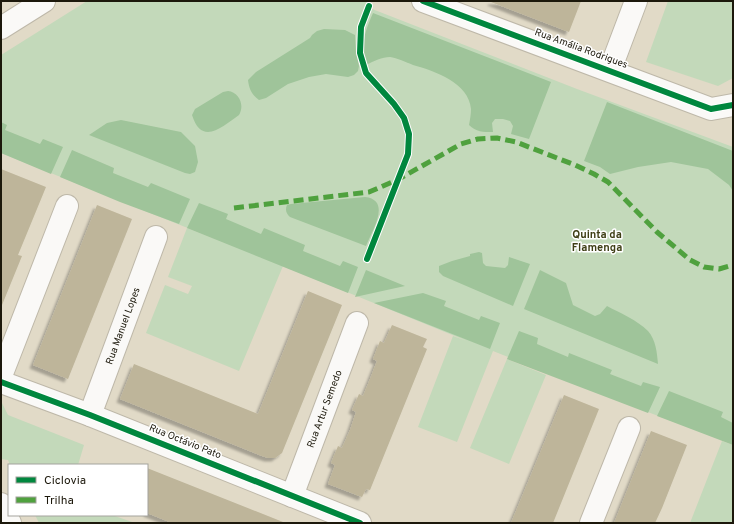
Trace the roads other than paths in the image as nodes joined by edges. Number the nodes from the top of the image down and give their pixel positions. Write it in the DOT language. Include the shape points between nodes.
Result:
graph roads {
  1 [pos="44,1"];
  2 [pos="423,1"];
  3 [pos="636,1"];
  4 [pos="1,28"];
  5 [pos="610,70"];
  6 [pos="733,105"];
  7 [pos="67,206"];
  8 [pos="156,237"];
  9 [pos="357,323"];
  10 [pos="1,376"];
  11 [pos="1,382"];
  12 [pos="90,414"];
  13 [pos="629,428"];
  14 [pos="292,496"];
  15 [pos="1,504"];
  16 [pos="10,523"];
  17 [pos="360,523"];
  18 [pos="591,523"];
  1 -- 4 [label="street"];
  2 -- 5 [label="street, Rua Amália Rodrigues"];
  3 -- 5 [label="street"];
  5 -- 6 [label="street, Rua Amália Rodrigues" via="711,109"];
  7 -- 10 [label="street"];
  8 -- 12 [label="street, Rua Manuel Lopes"];
  9 -- 14 [label="street, Rua Artur Semedo"];
  11 -- 12 [label="street, Rua Octávio Pato"];
  12 -- 14 [label="street, Rua Octávio Pato"];
  13 -- 18 [label="street"];
  14 -- 17 [label="street, Rua Octávio Pato"];
  15 -- 16 [label="street"];
}
